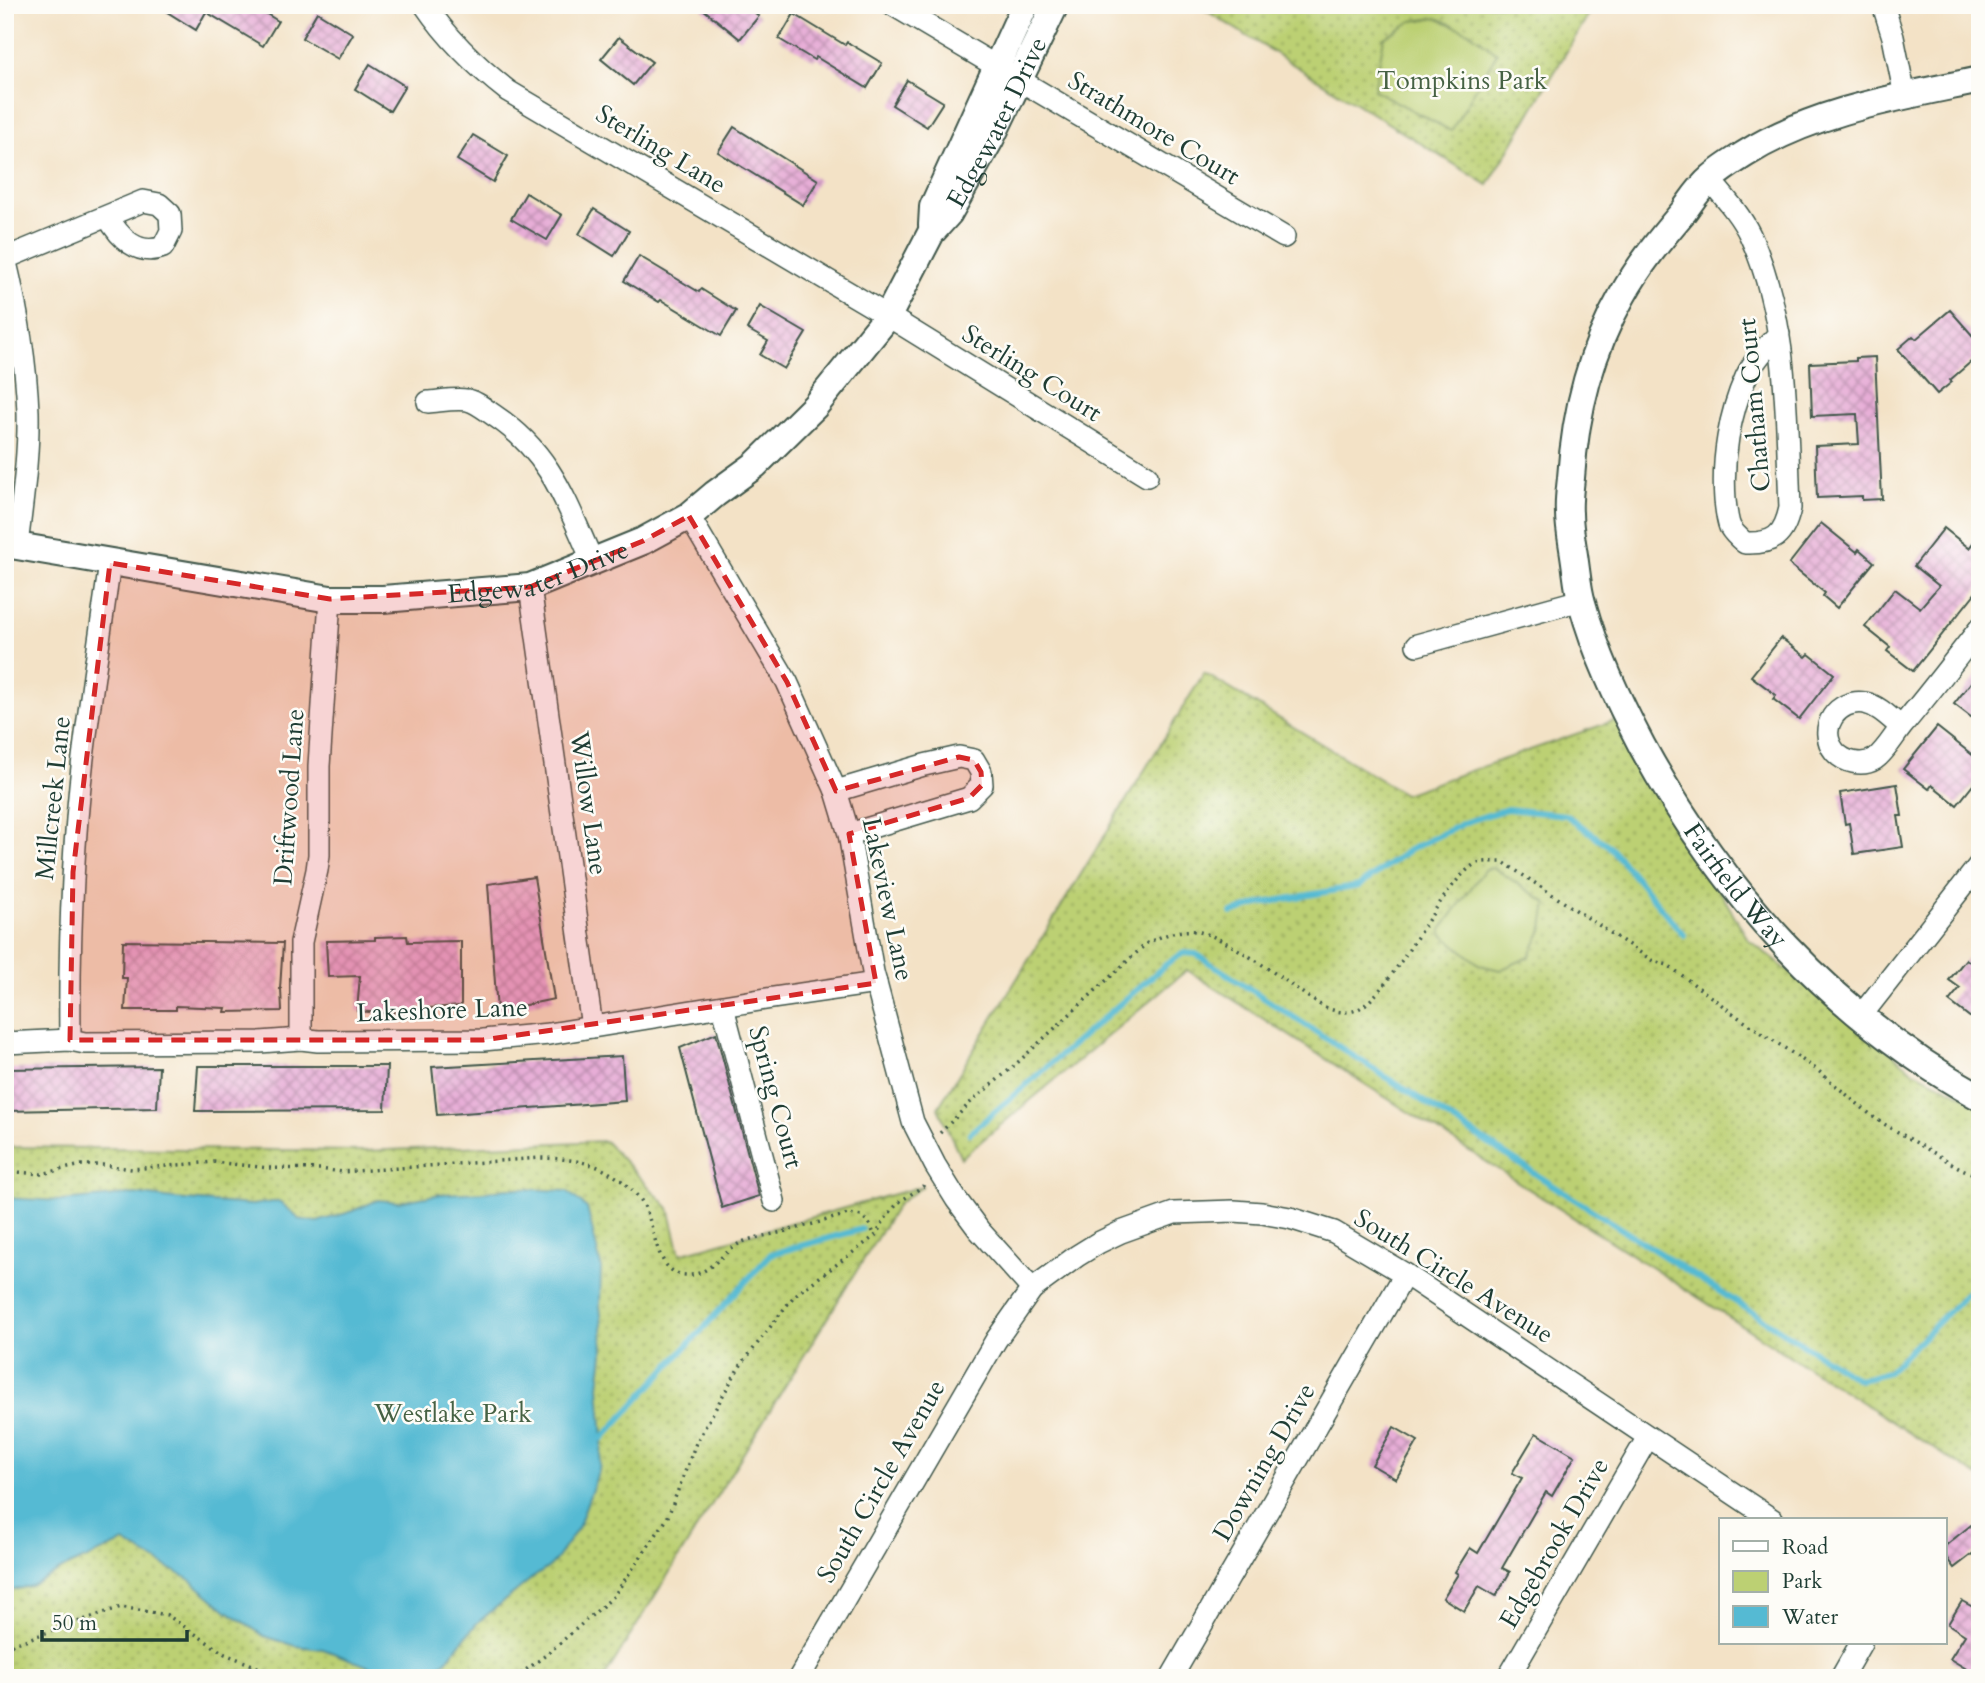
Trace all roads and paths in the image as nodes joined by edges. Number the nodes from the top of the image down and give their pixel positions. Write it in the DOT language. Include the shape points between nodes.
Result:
graph roads {
  1 [pos="425,5"];
  2 [pos="893,5"];
  3 [pos="1025,5"];
  4 [pos="1055,5"];
  5 [pos="1883,5"];
  6 [pos="996,67"];
  7 [pos="1019,80"];
  8 [pos="1980,80"];
  9 [pos="1905,96"];
  10 [pos="1709,179"];
  11 [pos="107,217"];
  12 [pos="931,233"];
  13 [pos="1284,237"];
  14 [pos="5,258"];
  15 [pos="888,316"];
  16 [pos="1779,334"];
  17 [pos="429,402"];
  18 [pos="1147,476"];
  19 [pos="689,516"];
  20 [pos="11,545"];
  21 [pos="593,562"];
  22 [pos="110,563"];
  23 [pos="530,587"];
  24 [pos="330,599"];
  25 [pos="1581,600"];
  26 [pos="1980,628"];
  27 [pos="1417,645"];
  28 [pos="1901,727"];
  29 [pos="836,791"];
  30 [pos="849,834"];
  31 [pos="1980,864"];
  32 [pos="876,983"];
  33 [pos="723,1007"];
  34 [pos="1860,1017"];
  35 [pos="592,1027"];
  36 [pos="301,1039"];
  37 [pos="70,1040"];
  38 [pos="5,1043"];
  39 [pos="1980,1097"];
  40 [pos="931,1157"];
  41 [pos="5,1171"];
  42 [pos="1980,1177"];
  43 [pos="774,1201"];
  44 [pos="875,1236"];
  45 [pos="1405,1274"];
  46 [pos="1032,1289"];
  47 [pos="1648,1437"];
  48 [pos="1770,1518"];
  49 [pos="1860,1644"];
  50 [pos="5,1647"];
  51 [pos="285,1678"];
  52 [pos="515,1678"];
  53 [pos="799,1678"];
  54 [pos="1171,1678"];
  55 [pos="1508,1678"];
  56 [pos="1841,1678"];
  1 -- 15 [label="street, Sterling Lane" via="461,51 508,91"];
  2 -- 6 [label="street, Strathmore Court"];
  3 -- 6 [label="street, Edgewater Drive"];
  4 -- 7 [label="street, Edgewater Drive"];
  5 -- 9 [label="street"];
  6 -- 7 [label="street, Strathmore Court"];
  6 -- 12 [label="street, Edgewater Drive" via="933,207"];
  7 -- 12 [label="street, Edgewater Drive" via="956,201"];
  7 -- 13 [label="street, Strathmore Court"];
  8 -- 9 [label="street, Fairfield Way"];
  9 -- 10 [label="street, Fairfield Way" via="1788,131"];
  10 -- 16 [label="street, Chatham Court" via="1749,235 1772,294"];
  10 -- 25 [label="street, Fairfield Way" via="1637,269 1611,314 1585,382 1572,453 1569,512"];
  11 -- 14 [label="street"];
  12 -- 15 [label="street, Edgewater Drive"];
  14 -- 20 [label="street" via="23,351 28,412 27,462"];
  15 -- 18 [label="street, Sterling Court"];
  15 -- 19 [label="street, Edgewater Drive" via="816,406 755,465"];
  16 -- 16 [label="street, Chatham Court" via="1759,354 1746,377 1726,445 1729,525 1745,543 1770,541 1787,523 1790,508"];
  17 -- 21 [label="street" via="469,400 523,437 555,478"];
  19 -- 21 [label="street, Edgewater Drive"];
  19 -- 29 [label="street, Lakeview Lane" via="787,682"];
  20 -- 22 [label="street, Edgewater Drive"];
  21 -- 23 [label="street, Edgewater Drive"];
  22 -- 24 [label="street, Edgewater Drive"];
  22 -- 37 [label="street, Millcreek Lane" via="74,859"];
  23 -- 24 [label="street, Edgewater Drive"];
  23 -- 35 [label="street, Willow Lane"];
  24 -- 36 [label="street, Driftwood Lane" via="319,766 319,855 301,942"];
  25 -- 27 [label="street"];
  25 -- 34 [label="street, Fairfield Way" via="1599,658 1626,716 1681,812 1773,933"];
  26 -- 28 [label="street"];
  29 -- 30 [label="street, Lakeview Lane"];
  29 -- 30 [label="street" via="959,757 974,760 981,772 982,785 969,798"];
  30 -- 32 [label="street, Lakeview Lane"];
  31 -- 34 [label="street"];
  32 -- 33 [label="street, Lakeshore Lane"];
  32 -- 40 [label="street, Lakeview Lane" via="913,1122"];
  33 -- 35 [label="street, Lakeshore Lane"];
  33 -- 43 [label="street, Spring Court"];
  34 -- 39 [label="street, Fairfield Way"];
  35 -- 36 [label="street, Lakeshore Lane" via="483,1040"];
  36 -- 37 [label="street, Lakeshore Lane"];
  37 -- 38 [label="street, Lakeshore Lane"];
  40 -- 42 [label="path" via="936,1136 1147,943 1165,934 1192,931 1212,936 1317,1003 1336,1012 1354,1011 1382,986 1453,884 1473,865 1503,862 1653,961 1668,965 1816,1069 1877,1120"];
  40 -- 44 [label="path" via="923,1186 898,1203"];
  40 -- 46 [label="street, Lakeview Lane" via="979,1230"];
  41 -- 44 [label="path" via="41,1174 82,1165 132,1169 214,1163 342,1172 571,1158 598,1166 642,1201 660,1258 684,1276 700,1274 745,1241 848,1214 862,1216"];
  44 -- 52 [label="path" via="794,1296 738,1369 696,1443 667,1519 613,1597"];
  45 -- 46 [label="street, South Circle Avenue" via="1334,1232 1290,1218 1234,1211 1174,1213 1087,1249"];
  45 -- 47 [label="street, South Circle Avenue"];
  45 -- 54 [label="street, Downing Drive"];
  46 -- 53 [label="street, South Circle Avenue" via="996,1340"];
  47 -- 48 [label="street, South Circle Avenue"];
  47 -- 55 [label="street, Edgebrook Drive"];
  49 -- 56 [label="street"];
  50 -- 51 [label="path" via="121,1607 167,1615 225,1654"];
}
